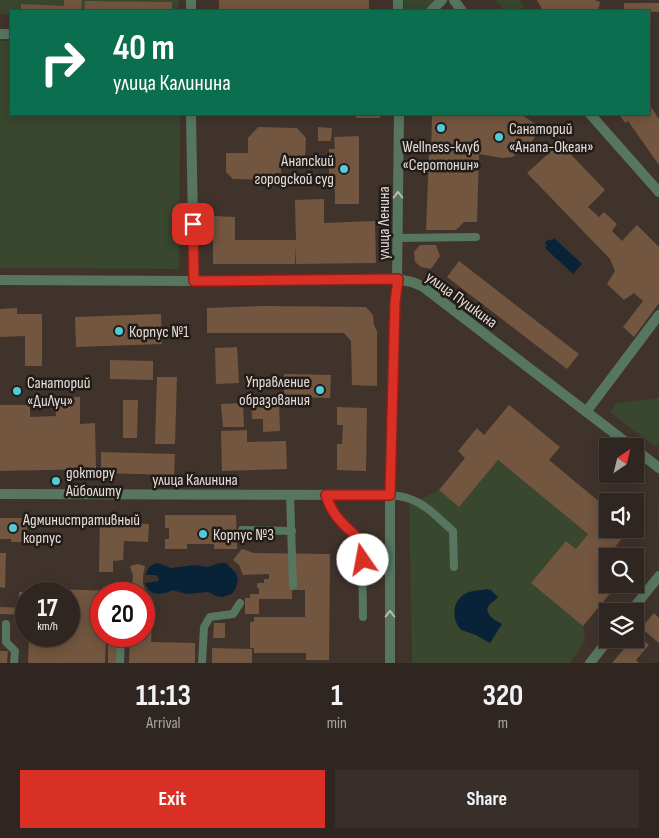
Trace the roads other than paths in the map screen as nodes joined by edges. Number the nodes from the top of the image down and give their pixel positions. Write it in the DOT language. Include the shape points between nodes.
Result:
graph roads {
  1 [pos="442,0"];
  2 [pos="433,10"];
  3 [pos="191,115"];
  4 [pos="398,115"];
  5 [pos="591,115"];
  6 [pos="659,192"];
  7 [pos="476,237"];
  8 [pos="398,238"];
  9 [pos="398,279"];
  10 [pos="0,280"];
  11 [pos="194,281"];
  12 [pos="659,315"];
  13 [pos="586,412"];
  14 [pos="620,438"];
  15 [pos="644,456"];
  16 [pos="659,468"];
  17 [pos="0,494"];
  18 [pos="290,495"];
  19 [pos="326,495"];
  20 [pos="390,495"];
  21 [pos="242,530"];
  22 [pos="292,531"];
  23 [pos="454,567"];
  24 [pos="659,576"];
  25 [pos="293,586"];
  26 [pos="240,603"];
  27 [pos="637,603"];
  28 [pos="364,617"];
  29 [pos="6,624"];
  30 [pos="121,647"];
  31 [pos="602,648"];
  32 [pos="14,663"];
  33 [pos="120,663"];
  34 [pos="202,663"];
  35 [pos="390,663"];
  36 [pos="590,663"];
  1 -- 2 [label="street"];
  3 -- 11 [label="street"];
  8 -- 4 [label="street, улица Ленина, one-way"];
  5 -- 6 [label="street"];
  7 -- 8 [label="lane"];
  8 -- 9 [label="street, улица Ленина"];
  9 -- 11 [label="street, улица Пушкина"];
  9 -- 13 [label="street, улица Пушкина" via="422,286"];
  9 -- 20 [label="street, улица Ленина"];
  10 -- 11 [label="street, улица Пушкина"];
  12 -- 13 [label="street"];
  13 -- 14 [label="street, улица Пушкина"];
  15 -- 16 [label="street"];
  17 -- 18 [label="street, улица Калинина"];
  18 -- 19 [label="street, улица Калинина"];
  18 -- 22 [label="lane"];
  19 -- 20 [label="street, улица Калинина"];
  19 -- 28 [label="lane" via="336,517 362,542"];
  20 -- 23 [label="lane" via="406,496 421,502 453,531"];
  35 -- 20 [label="street, улица Ленина, one-way"];
  21 -- 22 [label="lane"];
  22 -- 25 [label="lane"];
  24 -- 27 [label="street"];
  26 -- 34 [label="lane" via="234,614 210,617 204,627"];
  29 -- 32 [label="lane" via="6,642 15,651"];
  30 -- 33 [label="lane"];
  31 -- 36 [label="street"];
}
